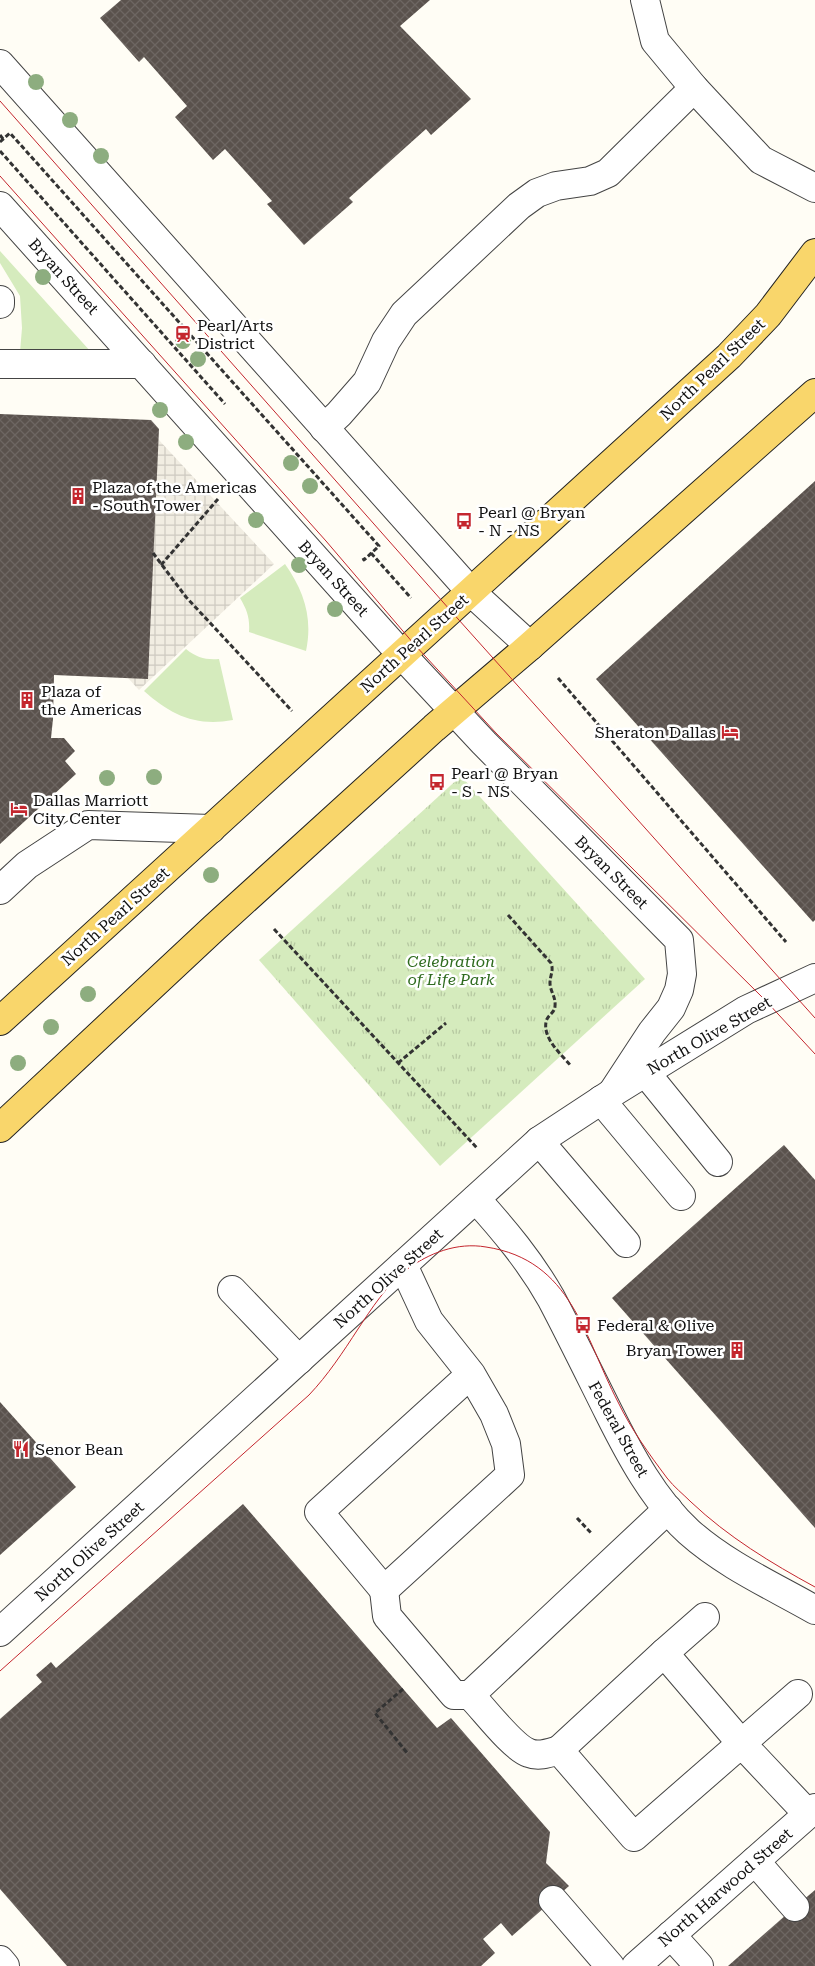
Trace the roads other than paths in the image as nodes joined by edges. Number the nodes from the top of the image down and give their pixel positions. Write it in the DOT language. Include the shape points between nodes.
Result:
graph roads {
  1 [pos="645,0"];
  2 [pos="0,64"];
  3 [pos="694,88"];
  4 [pos="815,188"];
  5 [pos="0,206"];
  6 [pos="815,252"];
  7 [pos="0,300"];
  8 [pos="0,304"];
  9 [pos="0,364"];
  10 [pos="142,364"];
  11 [pos="815,393"];
  12 [pos="324,428"];
  13 [pos="470,592"];
  14 [pos="530,646"];
  15 [pos="401,654"];
  16 [pos="454,710"];
  17 [pos="211,829"];
  18 [pos="0,890"];
  19 [pos="815,978"];
  20 [pos="0,1021"];
  21 [pos="644,1072"];
  22 [pos="606,1096"];
  23 [pos="0,1128"];
  24 [pos="539,1141"];
  25 [pos="718,1162"];
  26 [pos="681,1196"];
  27 [pos="476,1199"];
  28 [pos="626,1243"];
  29 [pos="403,1265"];
  30 [pos="232,1290"];
  31 [pos="299,1360"];
  32 [pos="471,1374"];
  33 [pos="668,1509"];
  34 [pos="384,1590"];
  35 [pos="815,1610"];
  36 [pos="705,1618"];
  37 [pos="0,1632"];
  38 [pos="664,1653"];
  39 [pos="798,1694"];
  40 [pos="470,1695"];
  41 [pos="741,1743"];
  42 [pos="559,1750"];
  43 [pos="811,1811"];
  44 [pos="755,1861"];
  45 [pos="553,1900"];
  46 [pos="795,1907"];
  47 [pos="671,1934"];
  48 [pos="0,1960"];
  49 [pos="5,1966"];
  50 [pos="610,1966"];
  51 [pos="636,1966"];
  52 [pos="699,1966"];
  1 -- 3 [label="street" via="655,41"];
  2 -- 12 [label="street"];
  3 -- 4 [label="street" via="761,160"];
  3 -- 12 [label="street" via="608,173 590,181 556,186 537,193 519,206 404,314 386,341 367,382"];
  5 -- 10 [label="street, Bryan Street"];
  6 -- 13 [label="main road, North Pearl Street" via="768,315 729,356"];
  7 -- 8 [label="street"];
  9 -- 10 [label="street"];
  10 -- 15 [label="street, Bryan Street"];
  11 -- 14 [label="main road"];
  12 -- 13 [label="street"];
  13 -- 14 [label="street"];
  13 -- 15 [label="main road, North Pearl Street"];
  14 -- 16 [label="main road"];
  15 -- 16 [label="street, Bryan Street"];
  15 -- 17 [label="main road, North Pearl Street"];
  16 -- 22 [label="street, Bryan Street" via="679,940 682,974 671,1008"];
  16 -- 23 [label="main road"];
  17 -- 18 [label="street" via="88,825 27,864"];
  17 -- 20 [label="main road, North Pearl Street"];
  19 -- 21 [label="street, North Olive Street" via="746,1010"];
  21 -- 22 [label="street, North Olive Street"];
  21 -- 25 [label="street"];
  22 -- 24 [label="street, North Olive Street"];
  22 -- 26 [label="street"];
  24 -- 27 [label="street, North Olive Street"];
  24 -- 28 [label="street"];
  27 -- 29 [label="street, North Olive Street"];
  27 -- 33 [label="street, Federal Street" via="509,1236 550,1297 626,1446"];
  29 -- 31 [label="street, North Olive Street"];
  29 -- 32 [label="street" via="429,1322"];
  30 -- 31 [label="street"];
  31 -- 37 [label="street, North Olive Street"];
  32 -- 34 [label="street" via="494,1414 506,1444 510,1475"];
  32 -- 34 [label="street" via="319,1512"];
  33 -- 35 [label="street, Federal Street" via="688,1532 713,1551"];
  33 -- 40 [label="street"];
  34 -- 40 [label="street" via="387,1616 454,1696"];
  36 -- 38 [label="street"];
  38 -- 41 [label="street"];
  38 -- 42 [label="street"];
  39 -- 41 [label="street"];
  40 -- 42 [label="street" via="519,1748 530,1754"];
  41 -- 42 [label="street" via="634,1837"];
  41 -- 43 [label="street"];
  43 -- 44 [label="street, North Harwood Street"];
  44 -- 46 [label="street"];
  44 -- 47 [label="street, North Harwood Street"];
  45 -- 50 [label="street"];
  47 -- 51 [label="street, North Harwood Street"];
  47 -- 52 [label="street"];
  48 -- 49 [label="street"];
}
